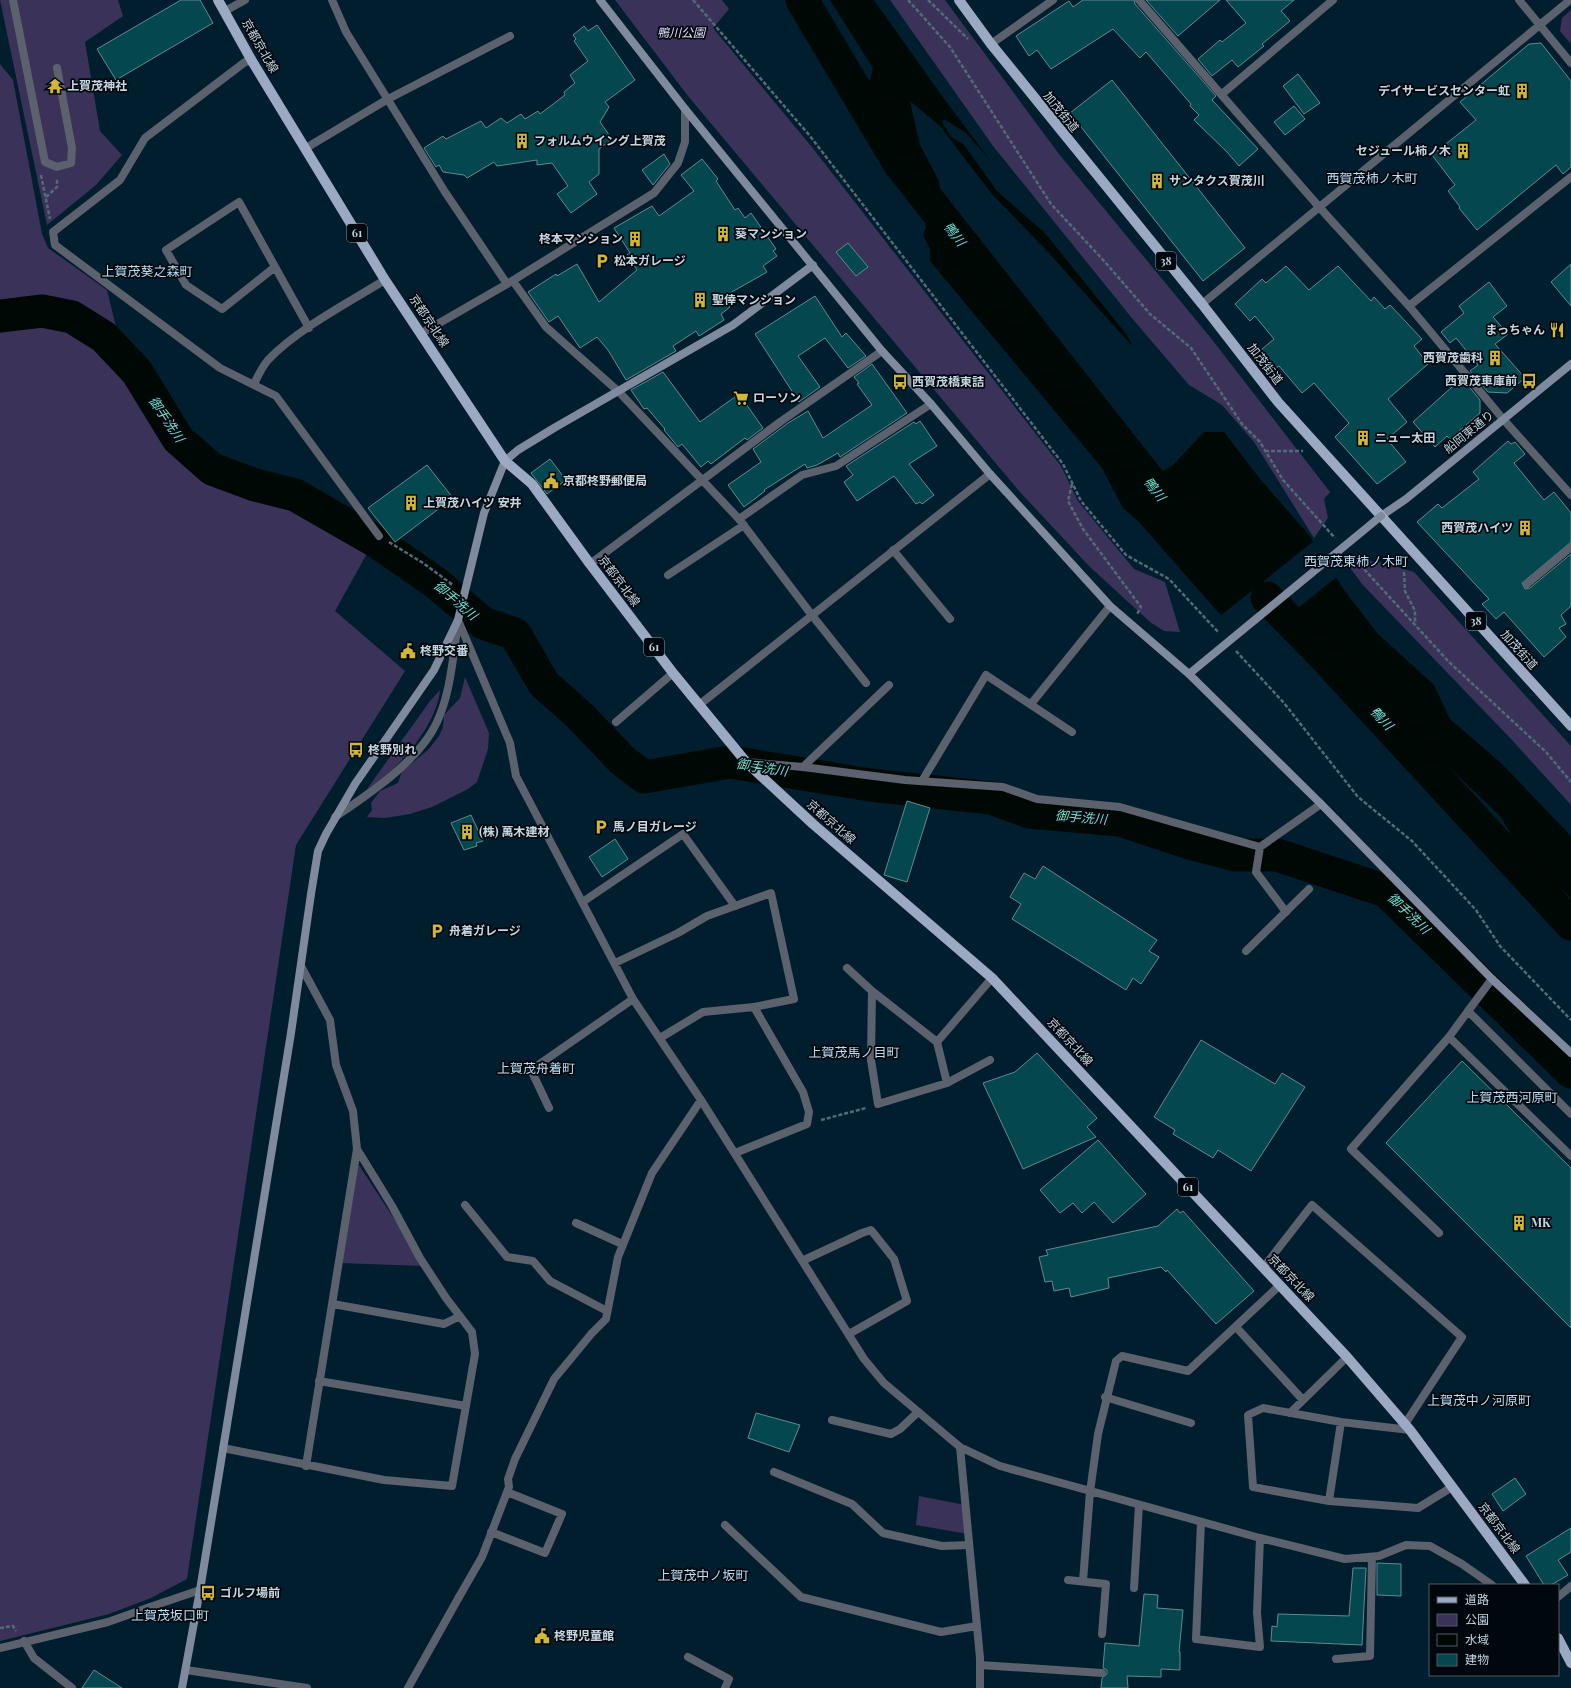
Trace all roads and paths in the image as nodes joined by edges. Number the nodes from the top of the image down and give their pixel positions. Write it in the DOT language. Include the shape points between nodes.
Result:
graph roads {
  1 [pos="13,0"];
  2 [pos="218,0"];
  3 [pos="245,0"];
  4 [pos="332,0"];
  5 [pos="600,0"];
  6 [pos="693,0"];
  7 [pos="908,0"];
  8 [pos="928,0"];
  9 [pos="959,0"];
  10 [pos="1053,0"];
  11 [pos="1139,0"];
  12 [pos="1333,0"];
  13 [pos="1519,0"];
  14 [pos="1570,0"];
  15 [pos="225,11"];
  16 [pos="1540,25"];
  17 [pos="510,36"];
  18 [pos="988,41"];
  19 [pos="252,61"];
  20 [pos="1571,63"];
  21 [pos="57,68"];
  22 [pos="1222,94"];
  23 [pos="388,99"];
  24 [pos="685,109"];
  25 [pos="306,148"];
  26 [pos="57,167"];
  27 [pos="39,168"];
  28 [pos="1571,177"];
  29 [pos="46,197"];
  30 [pos="1320,208"];
  31 [pos="53,232"];
  32 [pos="813,265"];
  33 [pos="275,267"];
  34 [pos="385,280"];
  35 [pos="510,283"];
  36 [pos="1202,304"];
  37 [pos="1409,306"];
  38 [pos="309,328"];
  39 [pos="422,333"];
  40 [pos="882,352"];
  41 [pos="1571,364"];
  42 [pos="254,384"];
  43 [pos="619,392"];
  44 [pos="931,404"];
  45 [pos="1503,419"];
  46 [pos="506,461"];
  47 [pos="990,474"];
  48 [pos="704,480"];
  49 [pos="1073,483"];
  50 [pos="1571,495"];
  51 [pos="1381,516"];
  52 [pos="741,522"];
  53 [pos="379,536"];
  54 [pos="1340,544"];
  55 [pos="1571,547"];
  56 [pos="893,550"];
  57 [pos="1351,555"];
  58 [pos="590,564"];
  59 [pos="1404,572"];
  60 [pos="668,575"];
  61 [pos="1527,584"];
  62 [pos="465,593"];
  63 [pos="1110,606"];
  64 [pos="811,614"];
  65 [pos="950,618"];
  66 [pos="458,620"];
  67 [pos="1130,624"];
  68 [pos="1415,625"];
  69 [pos="1221,635"];
  70 [pos="1232,647"];
  71 [pos="674,673"];
  72 [pos="1189,674"];
  73 [pos="866,683"];
  74 [pos="889,685"];
  75 [pos="1031,704"];
  76 [pos="699,705"];
  77 [pos="616,722"];
  78 [pos="1571,726"];
  79 [pos="1072,732"];
  80 [pos="746,762"];
  81 [pos="803,767"];
  82 [pos="922,781"];
  83 [pos="1571,782"];
  84 [pos="1321,804"];
  85 [pos="334,818"];
  86 [pos="1260,847"];
  87 [pos="1309,888"];
  88 [pos="584,901"];
  89 [pos="735,906"];
  90 [pos="1286,912"];
  91 [pos="1246,951"];
  92 [pos="615,963"];
  93 [pos="302,968"];
  94 [pos="847,968"];
  95 [pos="992,978"];
  96 [pos="1492,979"];
  97 [pos="872,991"];
  98 [pos="633,999"];
  99 [pos="754,1007"];
  100 [pos="1468,1011"];
  101 [pos="1571,1020"];
  102 [pos="1449,1037"];
  103 [pos="660,1038"];
  104 [pos="936,1042"];
  105 [pos="1571,1053"];
  106 [pos="990,1060"];
  107 [pos="947,1083"];
  108 [pos="701,1100"];
  109 [pos="878,1104"];
  110 [pos="549,1108"];
  111 [pos="1571,1114"];
  112 [pos="807,1124"];
  113 [pos="357,1149"];
  114 [pos="735,1153"];
  115 [pos="1571,1156"];
  116 [pos="465,1206"];
  117 [pos="576,1223"];
  118 [pos="1439,1233"];
  119 [pos="622,1244"];
  120 [pos="804,1260"];
  121 [pos="1263,1268"];
  122 [pos="1280,1285"];
  123 [pos="333,1304"];
  124 [pos="607,1310"];
  125 [pos="460,1316"];
  126 [pos="1236,1327"];
  127 [pos="849,1334"];
  128 [pos="1347,1356"];
  129 [pos="319,1381"];
  130 [pos="1106,1397"];
  131 [pos="1303,1400"];
  132 [pos="466,1406"];
  133 [pos="918,1412"];
  134 [pos="1290,1413"];
  135 [pos="832,1420"];
  136 [pos="1341,1422"];
  137 [pos="1191,1423"];
  138 [pos="1407,1427"];
  139 [pos="223,1448"];
  140 [pos="960,1448"];
  141 [pos="306,1466"];
  142 [pos="774,1472"];
  143 [pos="1452,1486"];
  144 [pos="507,1492"];
  145 [pos="1090,1492"];
  146 [pos="1329,1501"];
  147 [pos="1139,1505"];
  148 [pos="1201,1522"];
  149 [pos="725,1525"];
  150 [pos="491,1532"];
  151 [pos="1260,1538"];
  152 [pos="969,1545"];
  153 [pos="1372,1557"];
  154 [pos="1068,1580"];
  155 [pos="1083,1581"];
  156 [pos="1491,1584"];
  157 [pos="1524,1584"];
  158 [pos="1571,1586"];
  159 [pos="1134,1588"];
  160 [pos="200,1590"];
  161 [pos="1559,1596"];
  162 [pos="977,1626"];
  163 [pos="1102,1634"];
  164 [pos="1559,1640"];
  165 [pos="24,1641"];
  166 [pos="0,1648"];
  167 [pos="688,1658"];
  168 [pos="1336,1659"];
  169 [pos="1571,1663"];
  170 [pos="980,1665"];
  171 [pos="186,1670"];
  172 [pos="1102,1673"];
  173 [pos="72,1688"];
  174 [pos="182,1688"];
  175 [pos="307,1688"];
  176 [pos="408,1688"];
  177 [pos="725,1688"];
  178 [pos="980,1688"];
  1 -- 26 [label="street" via="45,162"];
  2 -- 15 [label="main road, 京都京北線 / 61"];
  3 -- 15 [label="street"];
  4 -- 23 [label="street" via="346,32"];
  5 -- 24 [label="street"];
  6 -- 49 [label="path" via="810,136 1063,464"];
  7 -- 54 [label="path" via="950,47 1051,204 1150,314 1192,348 1242,424 1260,442 1283,480"];
  8 -- 18 [label="path" via="969,40"];
  9 -- 18 [label="main road, 加茂街道 / 38"];
  10 -- 18 [label="street"];
  11 -- 22 [label="street"];
  12 -- 22 [label="street"];
  13 -- 16 [label="street"];
  14 -- 16 [label="street"];
  15 -- 19 [label="main road, 京都京北線 / 61"];
  16 -- 20 [label="street"];
  16 -- 30 [label="street"];
  17 -- 23 [label="street"];
  18 -- 36 [label="main road, 加茂街道 / 38"];
  19 -- 25 [label="main road, 京都京北線 / 61"];
  19 -- 31 [label="street" via="245,62 145,138 120,180"];
  21 -- 26 [label="street" via="72,148 71,163"];
  22 -- 30 [label="street"];
  23 -- 25 [label="street"];
  23 -- 35 [label="street" via="445,192"];
  24 -- 32 [label="street"];
  24 -- 35 [label="street" via="685,142 678,163 654,193"];
  25 -- 34 [label="main road, 京都京北線 / 61"];
  26 -- 29 [label="path" via="57,187"];
  27 -- 29 [label="path"];
  28 -- 37 [label="street"];
  29 -- 31 [label="path"];
  30 -- 36 [label="street"];
  30 -- 37 [label="street"];
  31 -- 42 [label="street" via="55,245 220,368"];
  32 -- 40 [label="street"];
  32 -- 43 [label="street" via="733,325"];
  33 -- 33 [label="street" via="239,202 166,250 186,285 222,309"];
  33 -- 38 [label="street"];
  34 -- 38 [label="street"];
  34 -- 39 [label="main road, 京都京北線 / 61"];
  35 -- 39 [label="street"];
  35 -- 43 [label="street" via="546,327"];
  36 -- 51 [label="main road, 加茂街道 / 38" via="1278,402"];
  37 -- 45 [label="street"];
  38 -- 42 [label="street" via="268,361"];
  39 -- 46 [label="main road, 京都京北線 / 61"];
  40 -- 44 [label="street"];
  40 -- 48 [label="street" via="780,422"];
  41 -- 45 [label="street, 船岡東通り"];
  42 -- 53 [label="street" via="276,396"];
  43 -- 46 [label="street" via="554,428 518,450"];
  43 -- 48 [label="street"];
  44 -- 47 [label="street"];
  44 -- 52 [label="street" via="836,466 802,476"];
  45 -- 50 [label="street"];
  45 -- 51 [label="street, 船岡東通り" via="1406,499"];
  46 -- 58 [label="main road, 京都京北線 / 61" via="532,484"];
  46 -- 62 [label="street" via="484,513"];
  47 -- 56 [label="street"];
  47 -- 63 [label="street"];
  48 -- 52 [label="street"];
  48 -- 58 [label="street"];
  49 -- 67 [label="path" via="1068,501 1083,529 1141,607"];
  49 -- 69 [label="path" via="1081,500 1126,555 1169,578"];
  51 -- 72 [label="street, 船岡東通り, bridge"];
  51 -- 78 [label="main road, 加茂街道 / 38"];
  52 -- 60 [label="street"];
  52 -- 64 [label="street"];
  53 -- 62 [label="path"];
  55 -- 61 [label="street"];
  56 -- 64 [label="street"];
  56 -- 65 [label="street"];
  57 -- 68 [label="path"];
  58 -- 71 [label="main road, 京都京北線 / 61"];
  59 -- 68 [label="path" via="1405,592 1415,611"];
  62 -- 66 [label="street"];
  63 -- 67 [label="street"];
  63 -- 75 [label="street"];
  64 -- 73 [label="street"];
  64 -- 76 [label="street"];
  66 -- 85 [label="street" via="434,670"];
  66 -- 85 [label="street" via="447,691 437,722 425,742 386,781"];
  66 -- 88 [label="street" via="510,743 516,776"];
  67 -- 72 [label="street"];
  68 -- 83 [label="path" via="1449,662 1546,752"];
  70 -- 101 [label="path" via="1284,703 1358,796 1412,841 1476,910 1500,946"];
  71 -- 76 [label="main road, 京都京北線 / 61"];
  71 -- 77 [label="street"];
  72 -- 84 [label="street"];
  74 -- 81 [label="street"];
  75 -- 79 [label="street"];
  75 -- 82 [label="street" via="986,675"];
  76 -- 80 [label="main road, 京都京北線 / 61"];
  80 -- 81 [label="street"];
  80 -- 95 [label="main road, 京都京北線 / 61" via="813,824"];
  81 -- 82 [label="street"];
  82 -- 86 [label="street" via="1003,787 1037,799 1120,807"];
  84 -- 86 [label="street"];
  84 -- 96 [label="street"];
  85 -- 93 [label="street" via="318,851"];
  86 -- 90 [label="street" via="1256,872"];
  87 -- 90 [label="street"];
  88 -- 89 [label="street" via="683,834"];
  88 -- 92 [label="street"];
  89 -- 92 [label="street" via="707,916"];
  89 -- 99 [label="street" via="771,893 794,999"];
  90 -- 91 [label="street"];
  92 -- 98 [label="street"];
  93 -- 113 [label="street" via="330,1020 336,1065 353,1111"];
  93 -- 139 [label="street"];
  94 -- 97 [label="street"];
  95 -- 104 [label="street"];
  95 -- 121 [label="main road, 京都京北線 / 61"];
  96 -- 100 [label="street"];
  96 -- 105 [label="street"];
  97 -- 104 [label="street"];
  97 -- 109 [label="street" via="871,1060"];
  98 -- 103 [label="street"];
  98 -- 110 [label="street" via="531,1070"];
  99 -- 103 [label="street" via="704,1012"];
  99 -- 112 [label="street" via="803,1092 809,1112"];
  100 -- 102 [label="street"];
  100 -- 111 [label="street"];
  102 -- 115 [label="street"];
  102 -- 118 [label="street" via="1351,1149"];
  103 -- 108 [label="street"];
  104 -- 107 [label="street"];
  106 -- 107 [label="street"];
  107 -- 109 [label="street"];
  108 -- 114 [label="street"];
  108 -- 119 [label="street" via="652,1173"];
  109 -- 112 [label="path"];
  112 -- 114 [label="street"];
  113 -- 123 [label="street"];
  113 -- 125 [label="street" via="420,1258"];
  114 -- 120 [label="street"];
  116 -- 124 [label="street" via="507,1257 533,1261 550,1281"];
  117 -- 119 [label="street"];
  119 -- 124 [label="street"];
  120 -- 127 [label="street"];
  120 -- 127 [label="street" via="871,1230 894,1258 907,1301"];
  121 -- 122 [label="main road, 京都京北線 / 61"];
  121 -- 138 [label="street" via="1312,1205 1462,1337"];
  122 -- 126 [label="street"];
  122 -- 128 [label="main road, 京都京北線 / 61"];
  123 -- 125 [label="street" via="444,1324"];
  123 -- 129 [label="street"];
  124 -- 144 [label="street" via="606,1319 554,1379 515,1459 508,1479"];
  125 -- 132 [label="street" via="472,1332 475,1354"];
  126 -- 130 [label="street" via="1188,1371 1122,1356 1116,1361"];
  126 -- 131 [label="street"];
  127 -- 133 [label="street" via="864,1359 884,1383"];
  128 -- 131 [label="street"];
  128 -- 138 [label="main road, 京都京北線 / 61"];
  129 -- 132 [label="street"];
  129 -- 141 [label="street"];
  130 -- 137 [label="street"];
  130 -- 145 [label="street"];
  131 -- 134 [label="street"];
  132 -- 141 [label="street" via="452,1486 384,1480"];
  133 -- 135 [label="street" via="891,1434"];
  133 -- 140 [label="street"];
  134 -- 136 [label="street"];
  134 -- 146 [label="street" via="1263,1408 1248,1415 1253,1487"];
  136 -- 138 [label="street"];
  136 -- 146 [label="street"];
  138 -- 143 [label="main road, 京都京北線 / 61"];
  139 -- 141 [label="street"];
  139 -- 160 [label="street"];
  140 -- 145 [label="street" via="1000,1466"];
  140 -- 152 [label="street"];
  142 -- 152 [label="street" via="852,1504 883,1533 942,1546"];
  143 -- 146 [label="street" via="1418,1508"];
  143 -- 157 [label="main road, 京都京北線 / 61"];
  144 -- 150 [label="street"];
  144 -- 150 [label="street" via="562,1514 545,1553"];
  145 -- 147 [label="street"];
  145 -- 155 [label="street"];
  147 -- 148 [label="street"];
  147 -- 159 [label="street"];
  148 -- 151 [label="street"];
  148 -- 151 [label="street" via="1196,1639 1260,1647 1257,1613"];
  149 -- 162 [label="street" via="801,1597 941,1632"];
  150 -- 176 [label="street" via="482,1557"];
  151 -- 153 [label="street" via="1345,1559"];
  152 -- 162 [label="street"];
  153 -- 156 [label="street" via="1406,1545 1430,1546"];
  153 -- 168 [label="street" via="1370,1656"];
  154 -- 155 [label="street"];
  155 -- 163 [label="street" via="1106,1584"];
  158 -- 161 [label="street"];
  160 -- 165 [label="street" via="108,1622"];
  160 -- 171 [label="street"];
  162 -- 170 [label="street"];
  164 -- 169 [label="main road"];
  165 -- 166 [label="street"];
  165 -- 173 [label="street" via="34,1658"];
  167 -- 177 [label="street" via="729,1678"];
  170 -- 172 [label="street"];
  170 -- 178 [label="street"];
  171 -- 174 [label="street"];
  171 -- 175 [label="street"];
}
